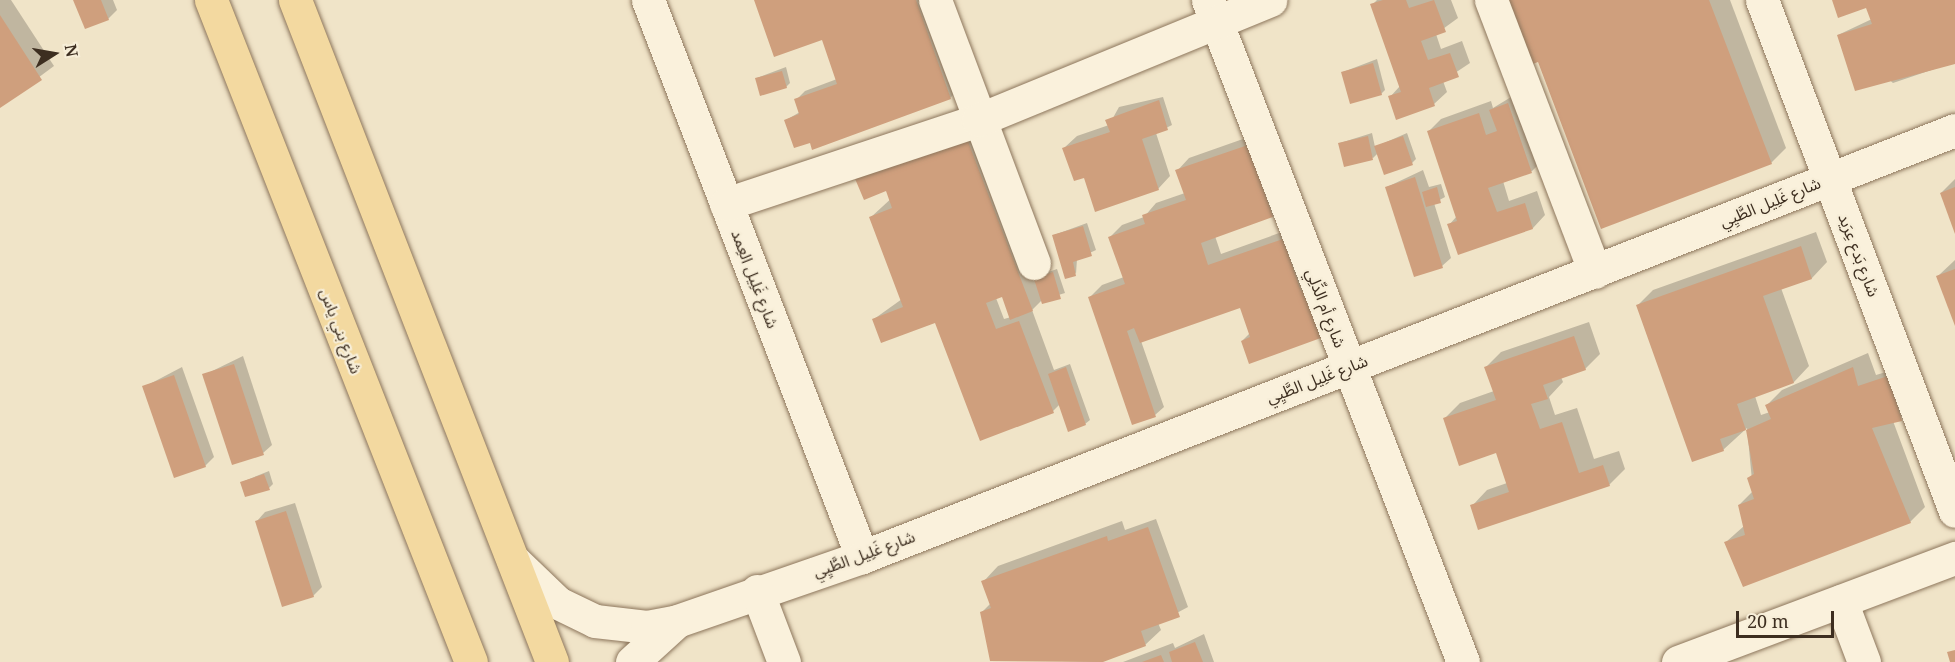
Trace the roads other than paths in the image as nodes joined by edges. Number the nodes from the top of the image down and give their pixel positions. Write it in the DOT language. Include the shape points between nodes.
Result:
graph roads {
  1 [pos="211,0"];
  2 [pos="295,0"];
  3 [pos="648,0"];
  4 [pos="935,0"];
  5 [pos="1270,0"];
  6 [pos="1491,0"];
  7 [pos="1762,0"];
  8 [pos="1212,10"];
  9 [pos="978,120"];
  10 [pos="1955,130"];
  11 [pos="1830,178"];
  12 [pos="726,204"];
  13 [pos="1034,263"];
  14 [pos="1595,272"];
  15 [pos="1348,366"];
  16 [pos="1955,511"];
  17 [pos="862,557"];
  18 [pos="1955,558"];
  19 [pos="513,560"];
  20 [pos="757,591"];
  21 [pos="1841,601"];
  22 [pos="677,621"];
  23 [pos="471,662"];
  24 [pos="552,662"];
  25 [pos="632,662"];
  26 [pos="784,662"];
  27 [pos="1463,662"];
  28 [pos="1678,662"];
  29 [pos="1864,662"];
  1 -- 23 [label="main road, شارع بني ياس"];
  2 -- 19 [label="main road"];
  3 -- 12 [label="street, شارع غَلِيل العِمد"];
  4 -- 9 [label="street"];
  5 -- 8 [label="street"];
  6 -- 14 [label="street"];
  7 -- 11 [label="street, شارع بَدع عِرَيد"];
  8 -- 9 [label="street"];
  8 -- 15 [label="street, شارع أم الدِّلِي"];
  9 -- 12 [label="street"];
  9 -- 13 [label="street"];
  10 -- 11 [label="street, شارع غَلِيل الطَّيِي"];
  11 -- 14 [label="street, شارع غَلِيل الطَّيِي"];
  11 -- 16 [label="street, شارع بَدع عِرَيد"];
  12 -- 17 [label="street, شارع غَلِيل العِمد"];
  14 -- 15 [label="street, شارع غَلِيل الطَّيِي"];
  15 -- 17 [label="street, شارع غَلِيل الطَّيِي"];
  15 -- 27 [label="street, شارع أم الدِّلِي"];
  17 -- 20 [label="street, شارع غَلِيل الطَّيِي"];
  18 -- 21 [label="street"];
  19 -- 22 [label="street, شارع غَلِيل الطَّيِي" via="558,603 595,621 646,627"];
  19 -- 24 [label="main road"];
  20 -- 22 [label="street, شارع غَلِيل الطَّيِي"];
  20 -- 26 [label="street"];
  21 -- 28 [label="street"];
  21 -- 29 [label="street"];
  22 -- 25 [label="street, شارع غَلِيل الطَّيِي"];
}
